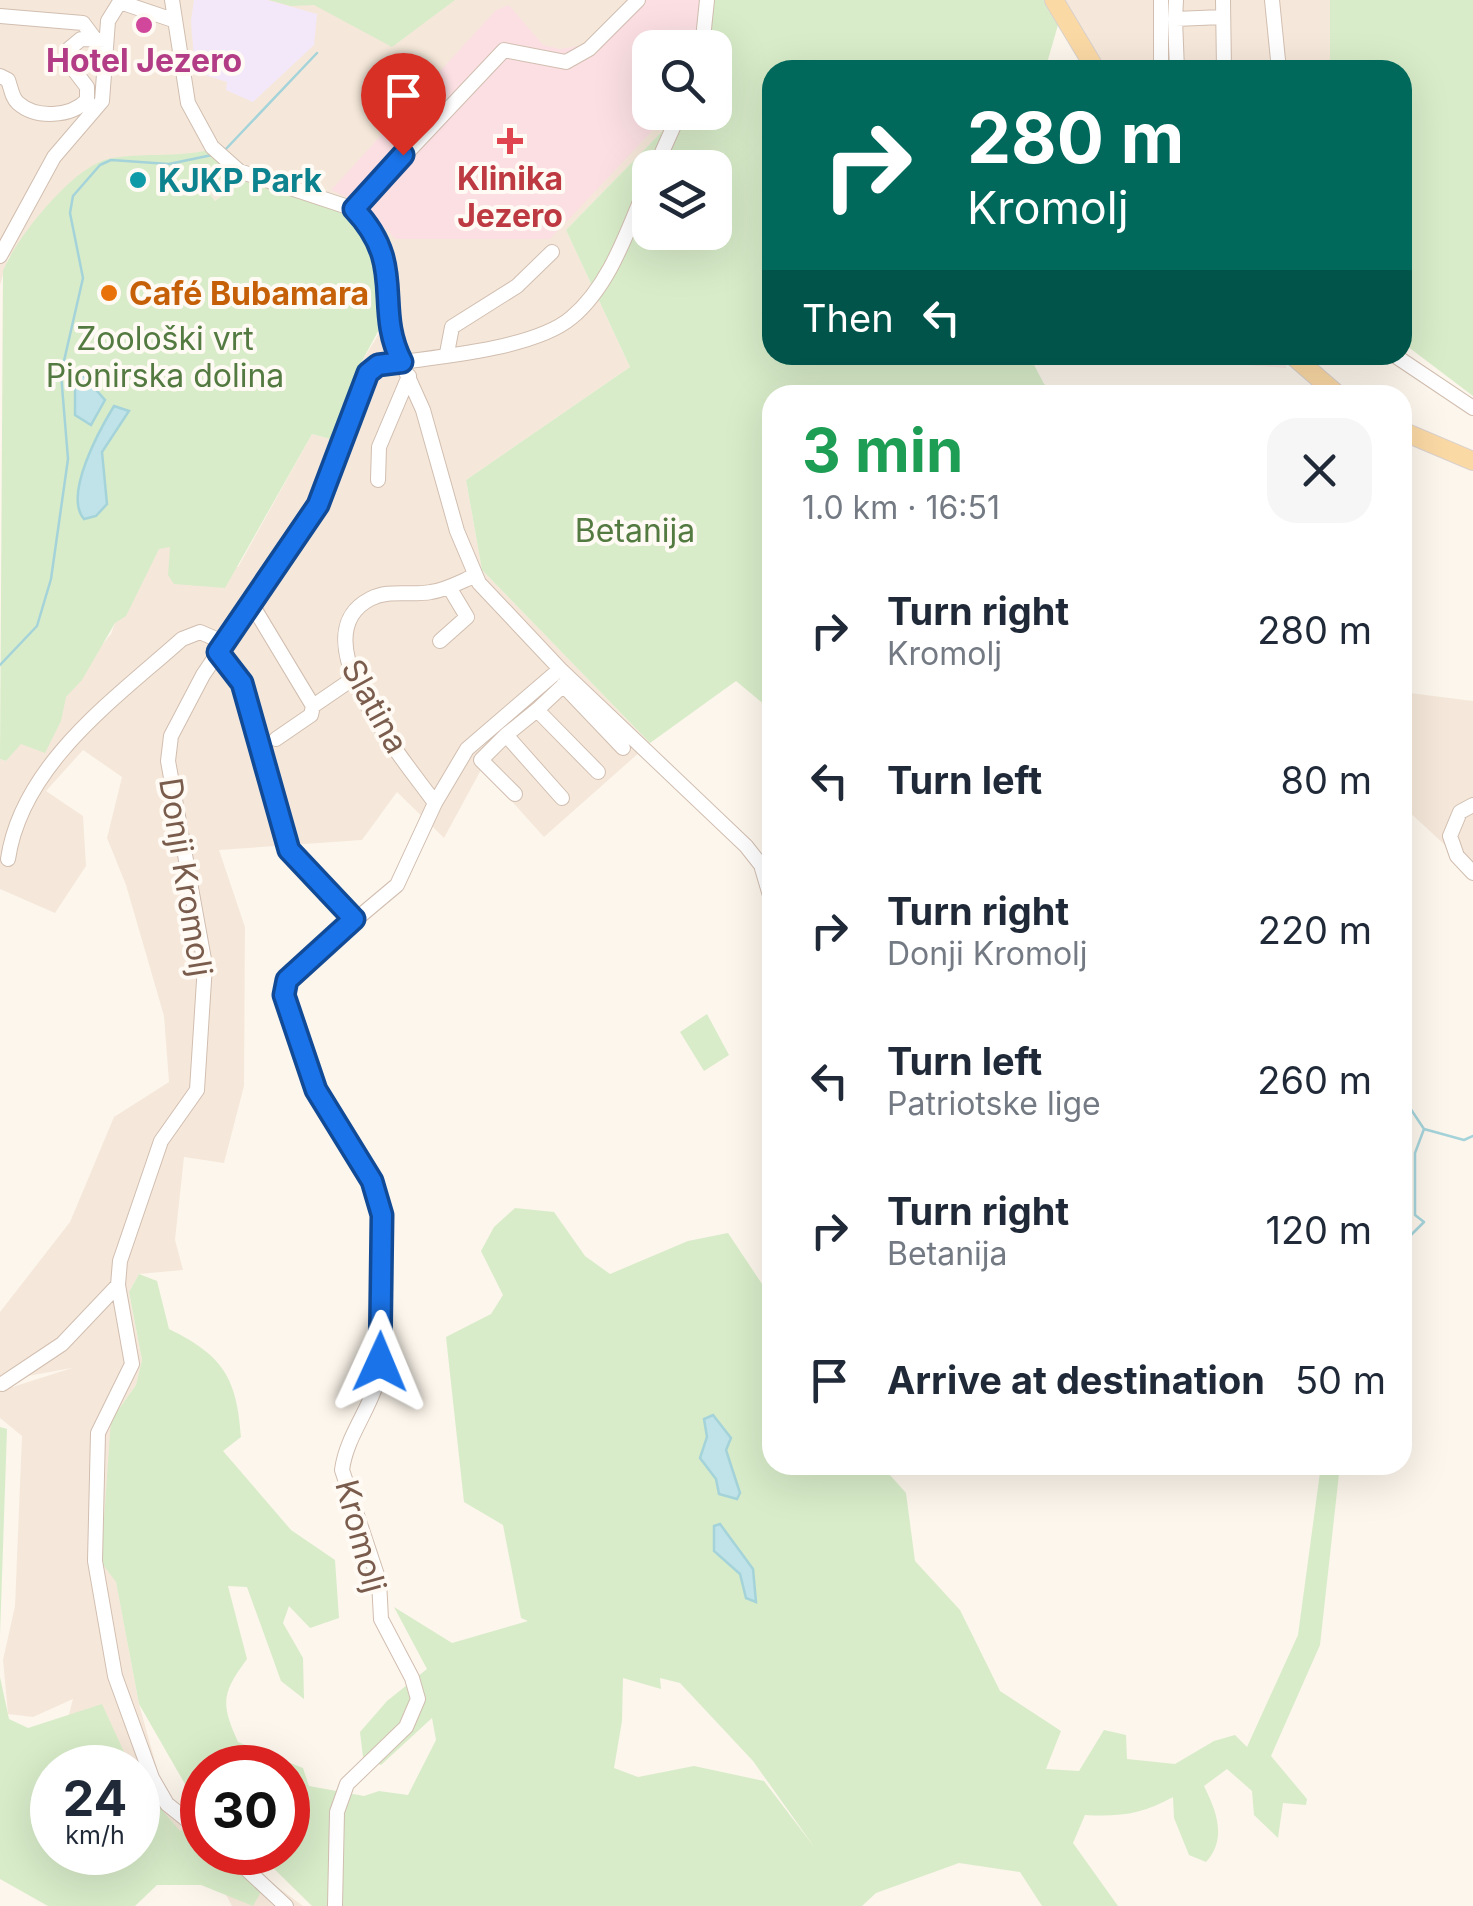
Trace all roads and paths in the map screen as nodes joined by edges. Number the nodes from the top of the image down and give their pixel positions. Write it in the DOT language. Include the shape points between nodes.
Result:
graph roads {
  1 [pos="172,0"];
  2 [pos="638,0"];
  3 [pos="707,0"];
  4 [pos="1054,0"];
  5 [pos="1161,0"];
  6 [pos="1176,0"];
  7 [pos="1223,0"];
  8 [pos="1272,0"];
  9 [pos="120,1"];
  10 [pos="0,16"];
  11 [pos="1223,16"];
  12 [pos="1175,18"];
  13 [pos="173,20"];
  14 [pos="704,30"];
  15 [pos="100,40"];
  16 [pos="1090,60"];
  17 [pos="1161,60"];
  18 [pos="1177,60"];
  19 [pos="1224,60"];
  20 [pos="1278,60"];
  21 [pos="0,76"];
  22 [pos="354,209"];
  23 [pos="632,219"];
  24 [pos="552,252"];
  25 [pos="0,256"];
  26 [pos="447,354"];
  27 [pos="402,362"];
  28 [pos="1304,365"];
  29 [pos="1409,365"];
  30 [pos="409,376"];
  31 [pos="1326,385"];
  32 [pos="1473,408"];
  33 [pos="1412,435"];
  34 [pos="1473,461"];
  35 [pos="378,480"];
  36 [pos="474,576"];
  37 [pos="449,587"];
  38 [pos="251,604"];
  39 [pos="440,641"];
  40 [pos="220,647"];
  41 [pos="354,678"];
  42 [pos="564,678"];
  43 [pos="313,706"];
  44 [pos="537,710"];
  45 [pos="506,735"];
  46 [pos="276,739"];
  47 [pos="623,748"];
  48 [pos="598,772"];
  49 [pos="514,794"];
  50 [pos="562,798"];
  51 [pos="435,803"];
  52 [pos="1473,805"];
  53 [pos="8,858"];
  54 [pos="762,868"];
  55 [pos="1473,873"];
  56 [pos="354,919"];
  57 [pos="118,1285"];
  58 [pos="2,1384"];
  59 [pos="180,1814"];
  60 [pos="253,1875"];
  61 [pos="286,1906"];
  62 [pos="335,1906"];
  1 -- 13 [label="street"];
  2 -- 22 [label="street" via="590,49 566,62 504,50"];
  3 -- 14 [label="street"];
  4 -- 16 [label="main road"];
  5 -- 17 [label="street"];
  6 -- 12 [label="street"];
  7 -- 11 [label="street"];
  8 -- 20 [label="street"];
  9 -- 13 [label="street"];
  9 -- 15 [label="street"];
  10 -- 15 [label="street" via="84,23"];
  11 -- 12 [label="street"];
  11 -- 19 [label="street"];
  12 -- 18 [label="street"];
  13 -- 22 [label="street" via="188,103 217,153 239,171"];
  15 -- 21 [label="street" via="81,39 69,49 71,66 88,87 87,100 72,111 22,106"];
  15 -- 25 [label="street" via="102,101 54,157"];
  22 -- 27 [label="street" via="381,244 390,278 392,341"];
  23 -- 26 [label="street" via="614,260 568,321 535,336"];
  24 -- 26 [label="street" via="517,286 452,328"];
  26 -- 27 [label="street"];
  27 -- 30 [label="street"];
  27 -- 38 [label="street, Donji Kromolj" via="368,373 318,505"];
  28 -- 31 [label="main road"];
  29 -- 32 [label="street"];
  30 -- 35 [label="street" via="379,447"];
  30 -- 36 [label="street"];
  33 -- 34 [label="main road"];
  36 -- 37 [label="street, Slatina"];
  36 -- 42 [label="street"];
  37 -- 39 [label="street" via="467,617"];
  37 -- 41 [label="street, Slatina" via="385,594 360,607 343,638"];
  38 -- 40 [label="street, Donji Kromolj"];
  38 -- 43 [label="street"];
  40 -- 53 [label="street" via="200,632 182,639 59,753 18,824"];
  40 -- 56 [label="street" via="242,683 289,850"];
  40 -- 57 [label="street, Donji Kromolj" via="179,716 168,761 205,965 197,1090 161,1141 132,1217"];
  41 -- 43 [label="street"];
  41 -- 51 [label="street, Slatina"];
  42 -- 44 [label="street"];
  42 -- 47 [label="street"];
  42 -- 51 [label="street, Kromolj" via="466,750"];
  42 -- 54 [label="street" via="746,846"];
  43 -- 46 [label="street" via="311,715"];
  44 -- 45 [label="street"];
  44 -- 48 [label="street"];
  45 -- 49 [label="street" via="481,760"];
  45 -- 50 [label="street"];
  51 -- 56 [label="street, Kromolj" via="397,885"];
  52 -- 55 [label="street" via="1460,812 1450,836"];
  56 -- 62 [label="street, Kromolj" via="287,980 284,995 316,1090 372,1181 382,1215 377,1384 342,1470 379,1581 381,1619 418,1699 406,1727 347,1784 337,1812"];
  57 -- 58 [label="street" via="62,1344"];
  57 -- 59 [label="street, Donji Kromolj" via="132,1364 98,1433 95,1561 116,1676 152,1778"];
  60 -- 61 [label="street"];
}
